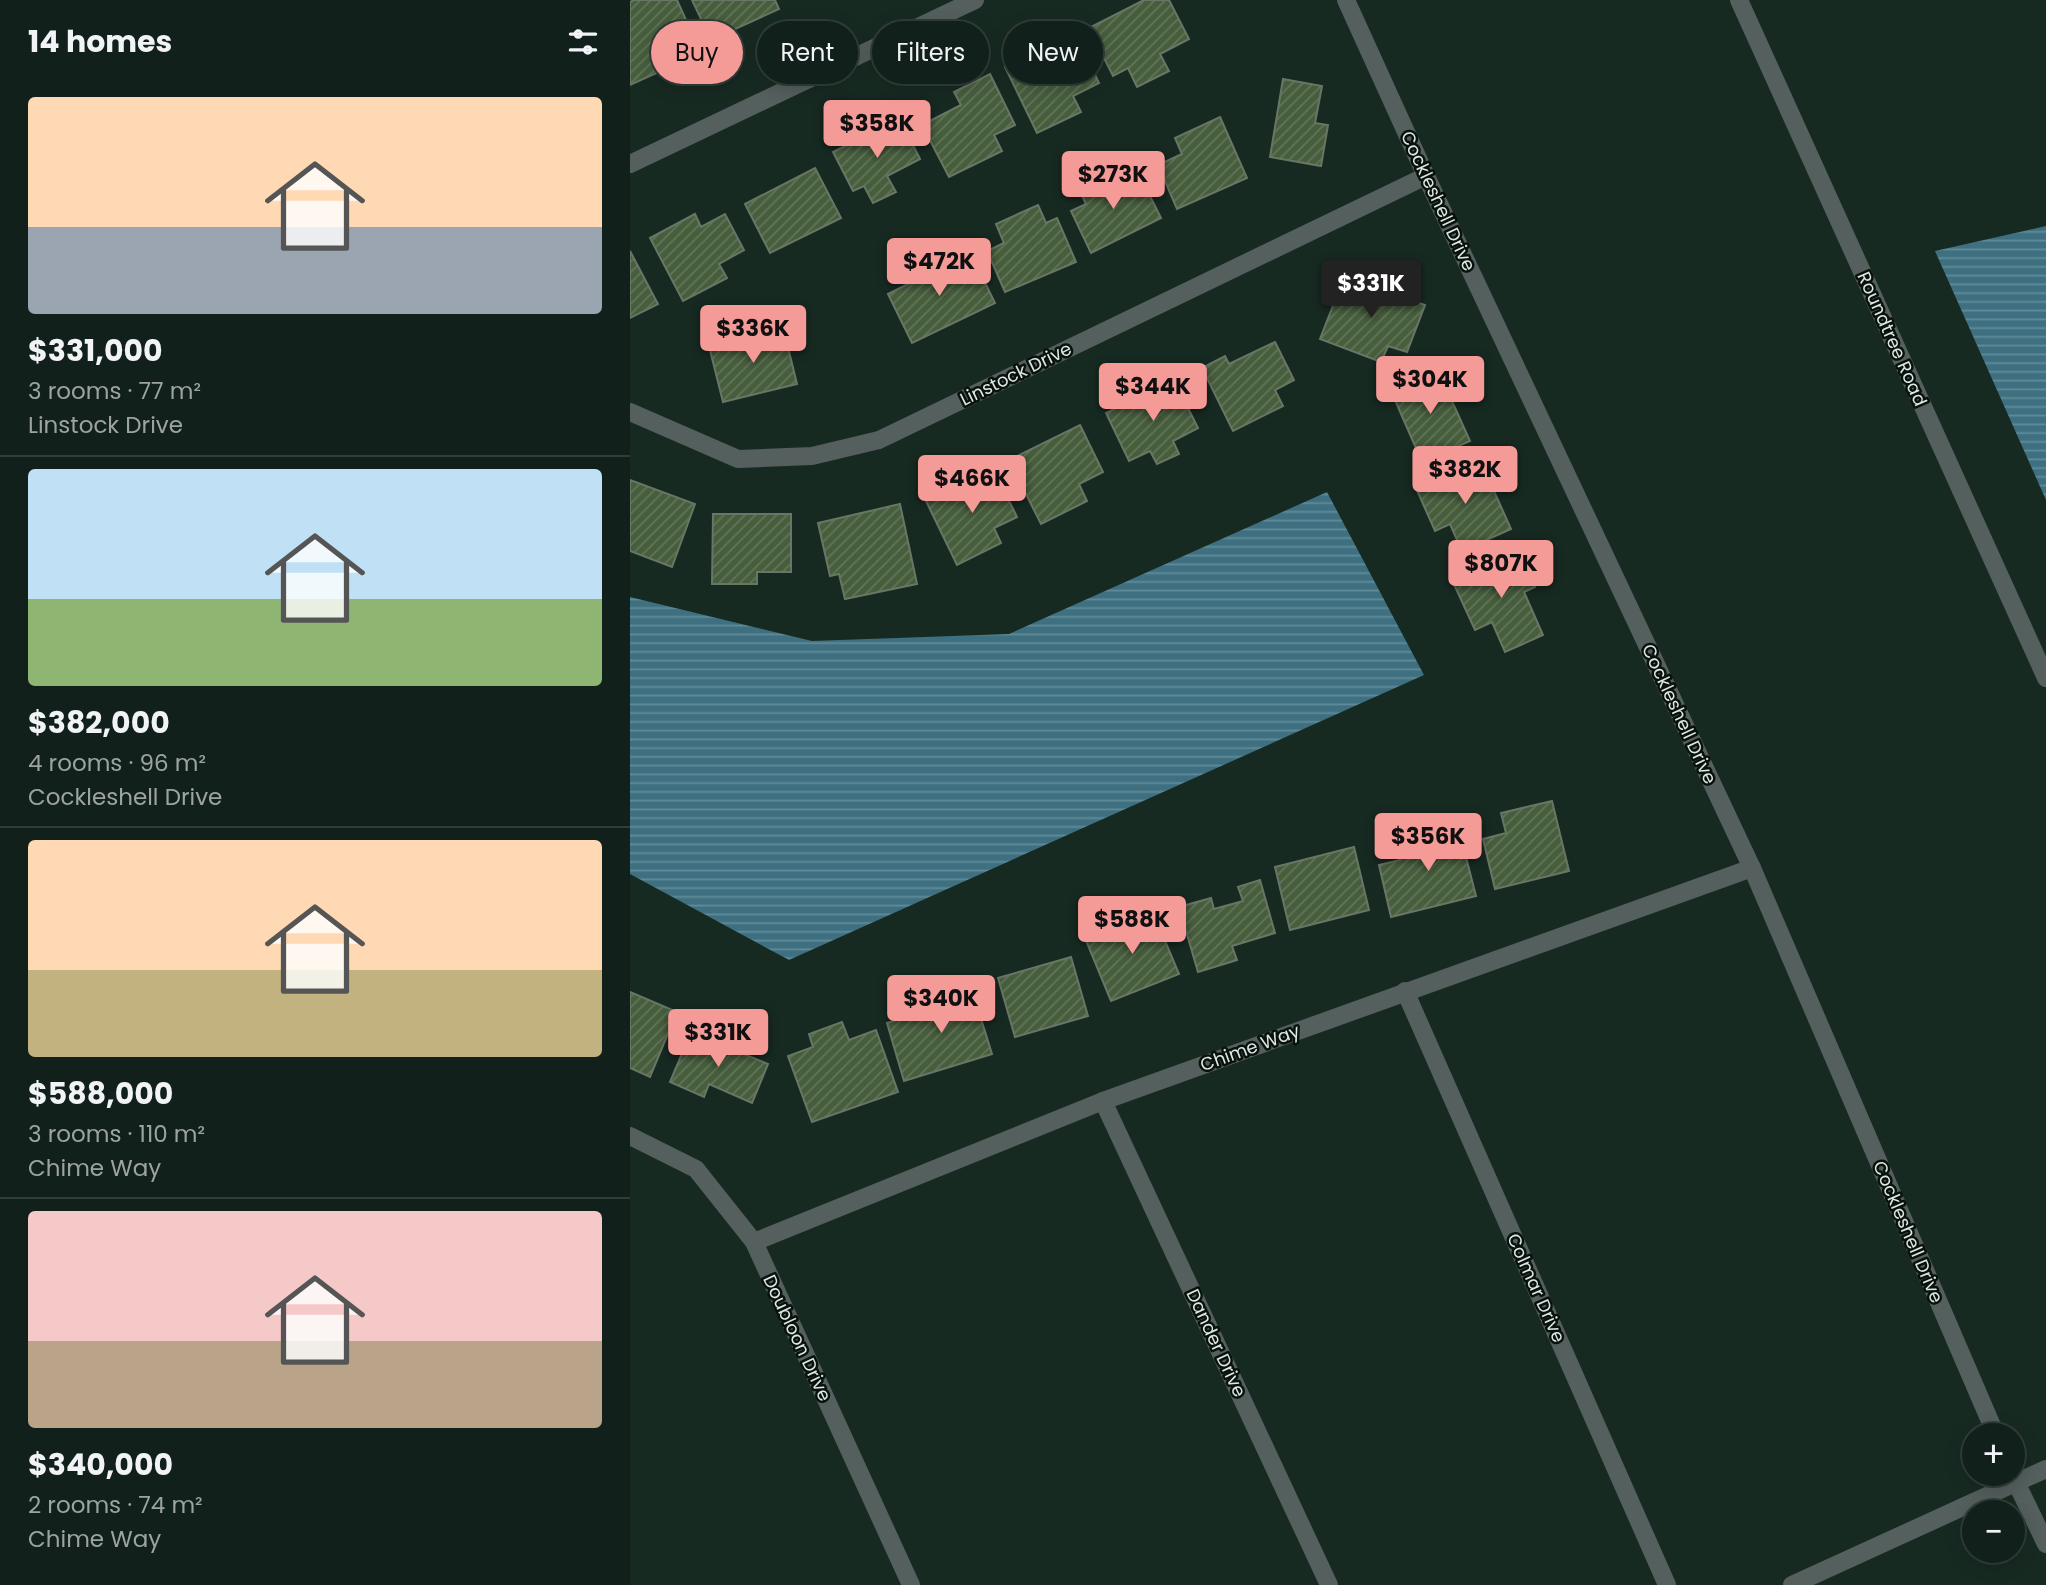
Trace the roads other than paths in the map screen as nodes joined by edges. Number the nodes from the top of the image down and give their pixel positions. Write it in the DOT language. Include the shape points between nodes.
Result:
graph roads {
  1 [pos="975,0"];
  2 [pos="1346,0"];
  3 [pos="1739,0"];
  4 [pos="630,164"];
  5 [pos="1426,176"];
  6 [pos="630,412"];
  7 [pos="2046,678"];
  8 [pos="1752,869"];
  9 [pos="1405,991"];
  10 [pos="1103,1101"];
  11 [pos="630,1136"];
  12 [pos="754,1242"];
  13 [pos="1991,1423"];
  14 [pos="2046,1469"];
  15 [pos="2025,1475"];
  16 [pos="1997,1486"];
  17 [pos="2018,1486"];
  18 [pos="2046,1544"];
  19 [pos="911,1585"];
  20 [pos="1329,1585"];
  21 [pos="1667,1585"];
  22 [pos="1792,1585"];
  1 -- 4 [label="street"];
  2 -- 5 [label="street, Cockleshell Drive"];
  3 -- 7 [label="street, Roundtree Road"];
  5 -- 6 [label="street, Linstock Drive" via="879,440 812,456 738,459"];
  5 -- 8 [label="street, Cockleshell Drive"];
  8 -- 9 [label="street, Chime Way"];
  8 -- 13 [label="street, Cockleshell Drive"];
  9 -- 10 [label="street, Chime Way"];
  9 -- 21 [label="street, Colmar Drive"];
  10 -- 12 [label="street, Chime Way"];
  10 -- 20 [label="street, Dander Drive"];
  11 -- 12 [label="street, Doubloon Drive" via="696,1169"];
  12 -- 19 [label="street, Doubloon Drive"];
  14 -- 15 [label="street"];
  16 -- 22 [label="street"];
  17 -- 18 [label="street"];
}
